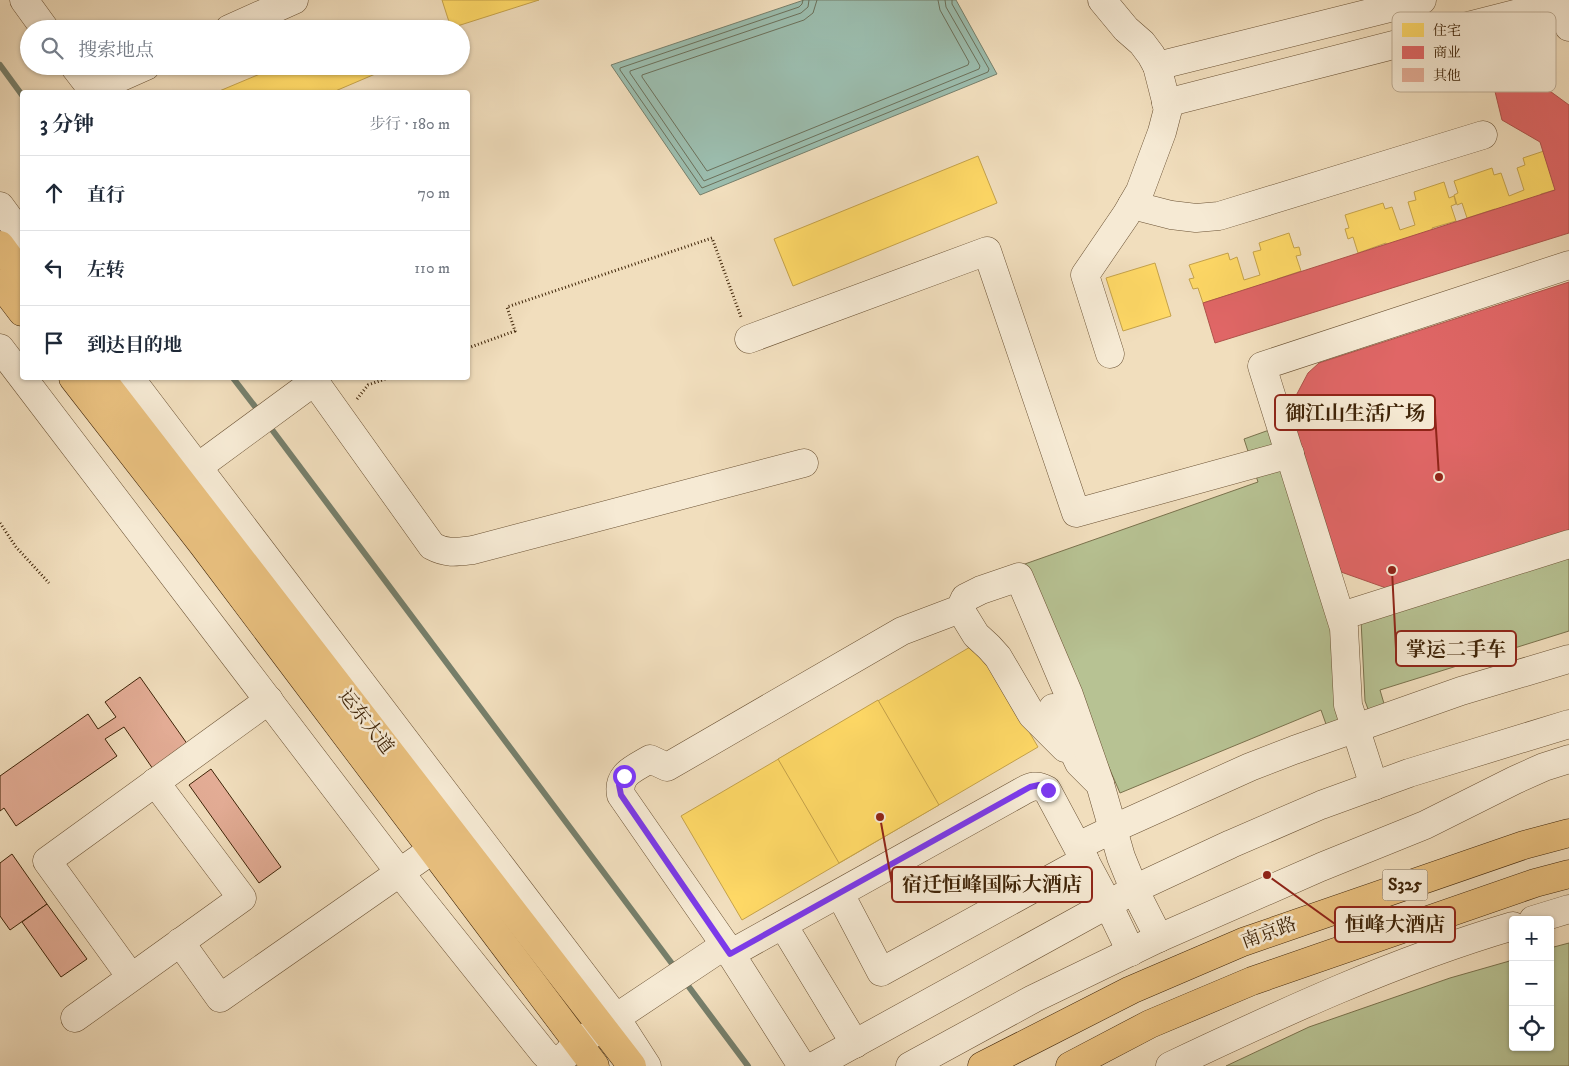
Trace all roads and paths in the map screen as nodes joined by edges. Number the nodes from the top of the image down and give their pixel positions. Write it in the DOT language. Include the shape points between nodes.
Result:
graph roads {
  1 [pos="24,0"];
  2 [pos="294,0"];
  3 [pos="1102,0"];
  4 [pos="1422,0"];
  5 [pos="1557,2"];
  6 [pos="1518,12"];
  7 [pos="39,20"];
  8 [pos="249,20"];
  9 [pos="1569,27"];
  10 [pos="1392,45"];
  11 [pos="1157,66"];
  12 [pos="81,75"];
  13 [pos="127,75"];
  14 [pos="92,90"];
  15 [pos="95,90"];
  16 [pos="1166,103"];
  17 [pos="1483,134"];
  18 [pos="1132,205"];
  19 [pos="0,206"];
  20 [pos="20,233"];
  21 [pos="0,245"];
  22 [pos="1569,266"];
  23 [pos="20,272"];
  24 [pos="0,283"];
  25 [pos="20,309"];
  26 [pos="749,339"];
  27 [pos="470,347"];
  28 [pos="0,348"];
  29 [pos="1110,354"];
  30 [pos="20,374"];
  31 [pos="24,380"];
  32 [pos="76,380"];
  33 [pos="103,380"];
  34 [pos="131,380"];
  35 [pos="312,380"];
  36 [pos="314,380"];
  37 [pos="382,380"];
  38 [pos="342,420"];
  39 [pos="1290,454"];
  40 [pos="804,463"];
  41 [pos="189,473"];
  42 [pos="0,523"];
  43 [pos="1569,544"];
  44 [pos="49,583"];
  45 [pos="1351,583"];
  46 [pos="960,609"];
  47 [pos="1354,612"];
  48 [pos="1569,659"];
  49 [pos="268,700"];
  50 [pos="1053,708"];
  51 [pos="1569,724"];
  52 [pos="1360,726"];
  53 [pos="1569,759"];
  54 [pos="1079,763"];
  55 [pos="155,782"];
  56 [pos="1100,784"];
  57 [pos="1380,784"];
  58 [pos="1113,828"];
  59 [pos="1569,833"];
  60 [pos="453,835"];
  61 [pos="431,850"];
  62 [pos="1081,853"];
  63 [pos="400,873"];
  64 [pos="1569,874"];
  65 [pos="1134,889"];
  66 [pos="840,894"];
  67 [pos="1108,904"];
  68 [pos="1569,909"];
  69 [pos="1546,916"];
  70 [pos="783,925"];
  71 [pos="1509,927"];
  72 [pos="1159,938"];
  73 [pos="180,942"];
  74 [pos="728,950"];
  75 [pos="1131,952"];
  76 [pos="1323,957"];
  77 [pos="131,977"];
  78 [pos="1338,990"];
  79 [pos="75,1018"];
  80 [pos="609,1022"];
  81 [pos="578,1044"];
  82 [pos="855,1044"];
  83 [pos="556,1065"];
  84 [pos="595,1066"];
  85 [pos="632,1066"];
  86 [pos="647,1066"];
  87 [pos="802,1066"];
  88 [pos="814,1066"];
  89 [pos="910,1066"];
  90 [pos="982,1066"];
  91 [pos="1070,1066"];
  92 [pos="1170,1066"];
  1 -- 7 [label="lane"];
  2 -- 8 [label="lane"];
  3 -- 11 [label="lane" via="1142,43"];
  4 -- 11 [label="lane"];
  5 -- 6 [label="lane"];
  5 -- 9 [label="lane"];
  10 -- 16 [label="lane"];
  11 -- 16 [label="lane"];
  12 -- 14 [label="lane"];
  13 -- 15 [label="lane"];
  16 -- 18 [label="lane" via="1168,109 1162,132"];
  17 -- 18 [label="lane" via="1219,216 1179,216"];
  18 -- 29 [label="lane" via="1084,275"];
  19 -- 20 [label="lane"];
  21 -- 23 [label="main road"];
  22 -- 39 [label="lane" via="1262,366"];
  24 -- 25 [label="main road"];
  26 -- 27 [label="path" via="712,238 507,307 515,331"];
  26 -- 39 [label="lane" via="987,251 1076,513"];
  28 -- 30 [label="lane"];
  31 -- 49 [label="lane"];
  32 -- 61 [label="main road, 运东大道"];
  33 -- 41 [label="main road, 运东大道"];
  34 -- 41 [label="lane"];
  35 -- 41 [label="lane"];
  36 -- 38 [label="lane"];
  37 -- 38 [label="path" via="368,385"];
  38 -- 40 [label="lane" via="432,546 442,551 473,550"];
  39 -- 52 [label="lane" via="1344,628 1346,693 1348,705"];
  41 -- 60 [label="main road, 运东大道"];
  41 -- 80 [label="lane"];
  42 -- 44 [label="path" via="16,547"];
  43 -- 47 [label="lane"];
  45 -- 47 [label="lane"];
  46 -- 54 [label="lane" via="976,635 998,657 1032,715"];
  46 -- 56 [label="lane" via="965,598 1019,576 1069,695"];
  46 -- 74 [label="lane" via="902,631 667,767 650,759 624,776 619,785 621,795"];
  47 -- 52 [label="lane"];
  48 -- 52 [label="lane"];
  49 -- 55 [label="lane"];
  49 -- 63 [label="lane"];
  50 -- 54 [label="lane"];
  51 -- 57 [label="lane"];
  52 -- 57 [label="lane"];
  52 -- 58 [label="lane" via="1250,767"];
  53 -- 72 [label="lane" via="1515,780 1425,825"];
  54 -- 56 [label="lane"];
  55 -- 73 [label="lane" via="242,898"];
  55 -- 77 [label="lane" via="47,861"];
  56 -- 58 [label="lane"];
  57 -- 65 [label="lane" via="1321,805"];
  58 -- 62 [label="lane"];
  58 -- 65 [label="lane"];
  59 -- 90 [label="main road, 南京路 / S325" via="1515,848 1243,942 1131,990"];
  60 -- 61 [label="lane"];
  60 -- 80 [label="main road, 运东大道"];
  61 -- 63 [label="lane"];
  61 -- 81 [label="main road, 运东大道"];
  62 -- 66 [label="lane" via="1048,790 1039,785 1030,787"];
  62 -- 66 [label="lane" via="881,972"];
  62 -- 67 [label="lane"];
  63 -- 73 [label="lane" via="220,998"];
  63 -- 83 [label="lane"];
  64 -- 76 [label="main road, 南京路 / S325"];
  65 -- 67 [label="lane"];
  65 -- 72 [label="lane"];
  66 -- 70 [label="lane"];
  67 -- 75 [label="lane"];
  67 -- 82 [label="lane"];
  68 -- 69 [label="lane"];
  70 -- 74 [label="lane"];
  70 -- 82 [label="lane"];
  71 -- 78 [label="lane" via="1459,942"];
  72 -- 75 [label="lane"];
  73 -- 77 [label="lane"];
  74 -- 80 [label="lane" via="702,960"];
  74 -- 87 [label="lane"];
  75 -- 89 [label="lane" via="1033,999"];
  76 -- 78 [label="lane"];
  76 -- 91 [label="main road, 南京路 / S325" via="1252,981 1160,1020"];
  77 -- 79 [label="lane"];
  78 -- 92 [label="lane"];
  80 -- 81 [label="lane"];
  80 -- 85 [label="main road, 运东大道"];
  80 -- 86 [label="lane"];
  81 -- 83 [label="lane"];
  81 -- 84 [label="main road, 运东大道"];
  82 -- 88 [label="lane"];
}
